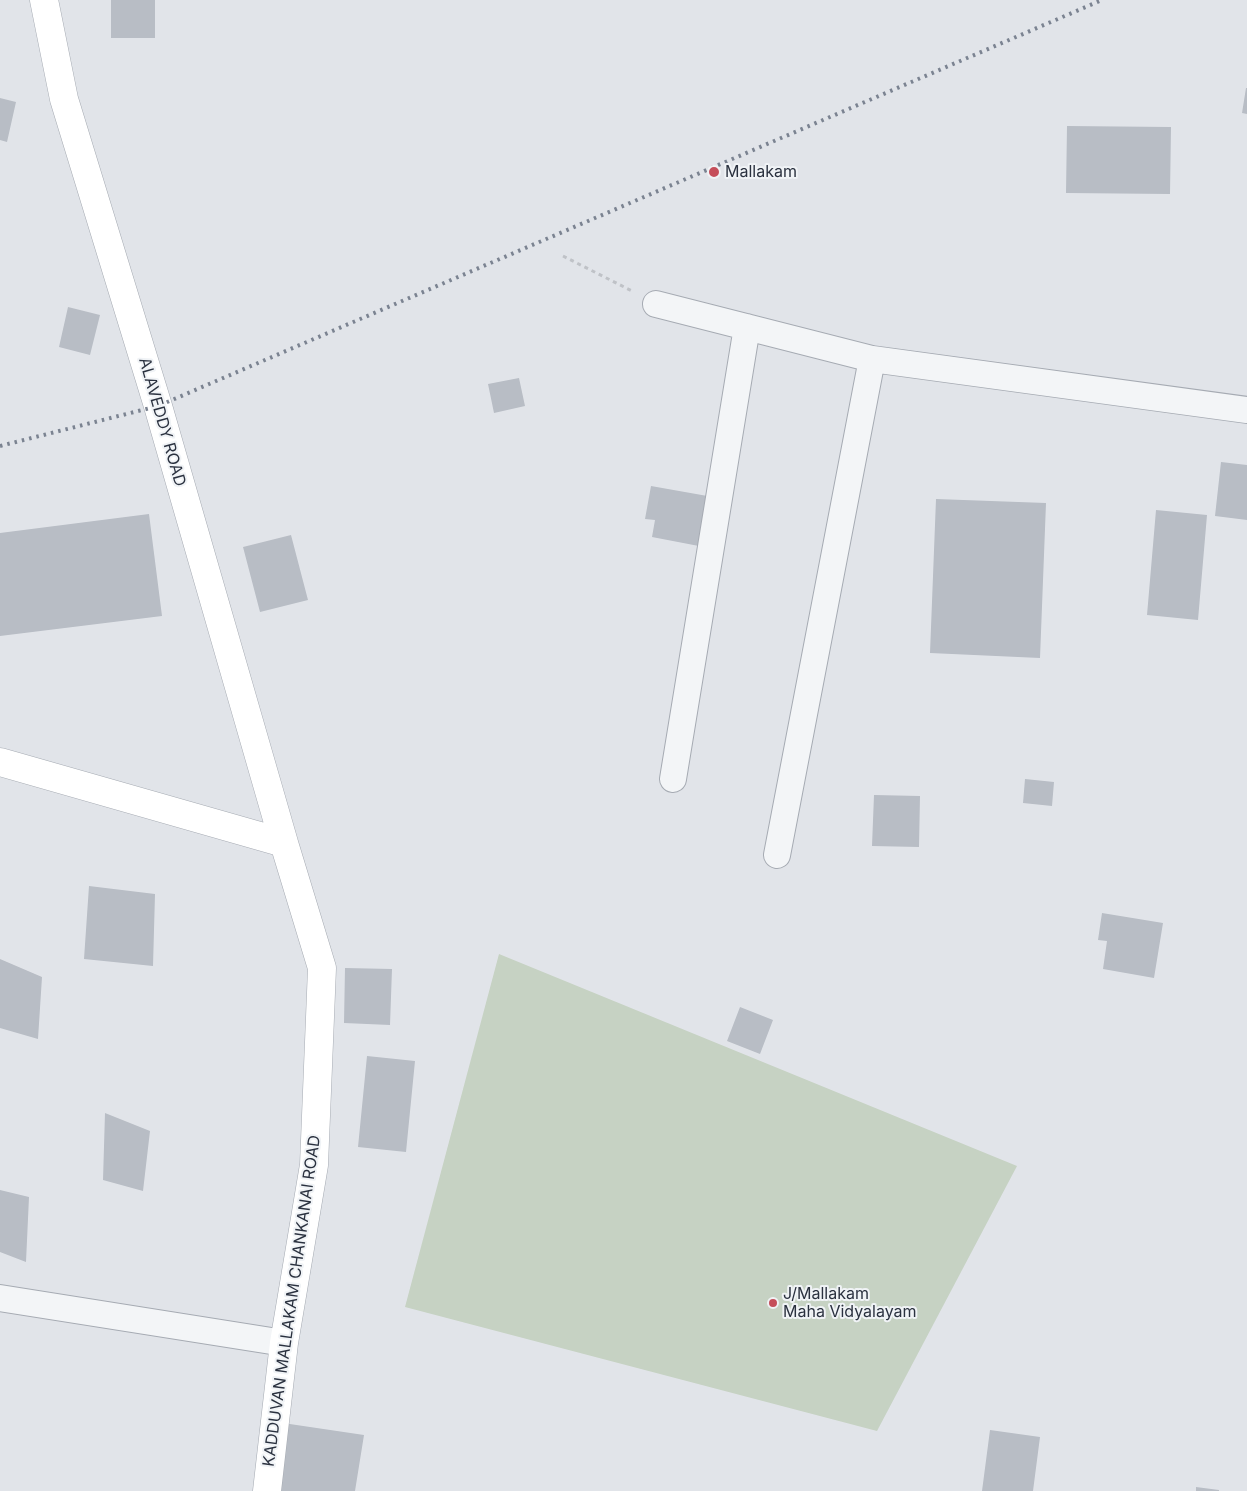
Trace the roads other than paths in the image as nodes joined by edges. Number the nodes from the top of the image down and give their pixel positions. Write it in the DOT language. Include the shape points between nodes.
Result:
graph roads {
  1 [pos="44,0"];
  2 [pos="656,304"];
  3 [pos="747,327"];
  4 [pos="872,358"];
  5 [pos="1247,410"];
  6 [pos="0,762"];
  7 [pos="673,779"];
  8 [pos="284,843"];
  9 [pos="778,856"];
  10 [pos="0,1298"];
  11 [pos="284,1342"];
  12 [pos="268,1491"];
  1 -- 8 [label="main road, ALAVEDDY ROAD" via="64,99 158,406"];
  2 -- 3 [label="street"];
  3 -- 4 [label="street"];
  3 -- 7 [label="street"];
  4 -- 5 [label="street"];
  4 -- 9 [label="street"];
  6 -- 8 [label="main road"];
  8 -- 11 [label="main road, KADDUVAN MALLAKAM CHANKANAI ROAD" via="322,968 314,1165"];
  10 -- 11 [label="street"];
  11 -- 12 [label="main road, KADDUVAN MALLAKAM CHANKANAI ROAD"];
}
